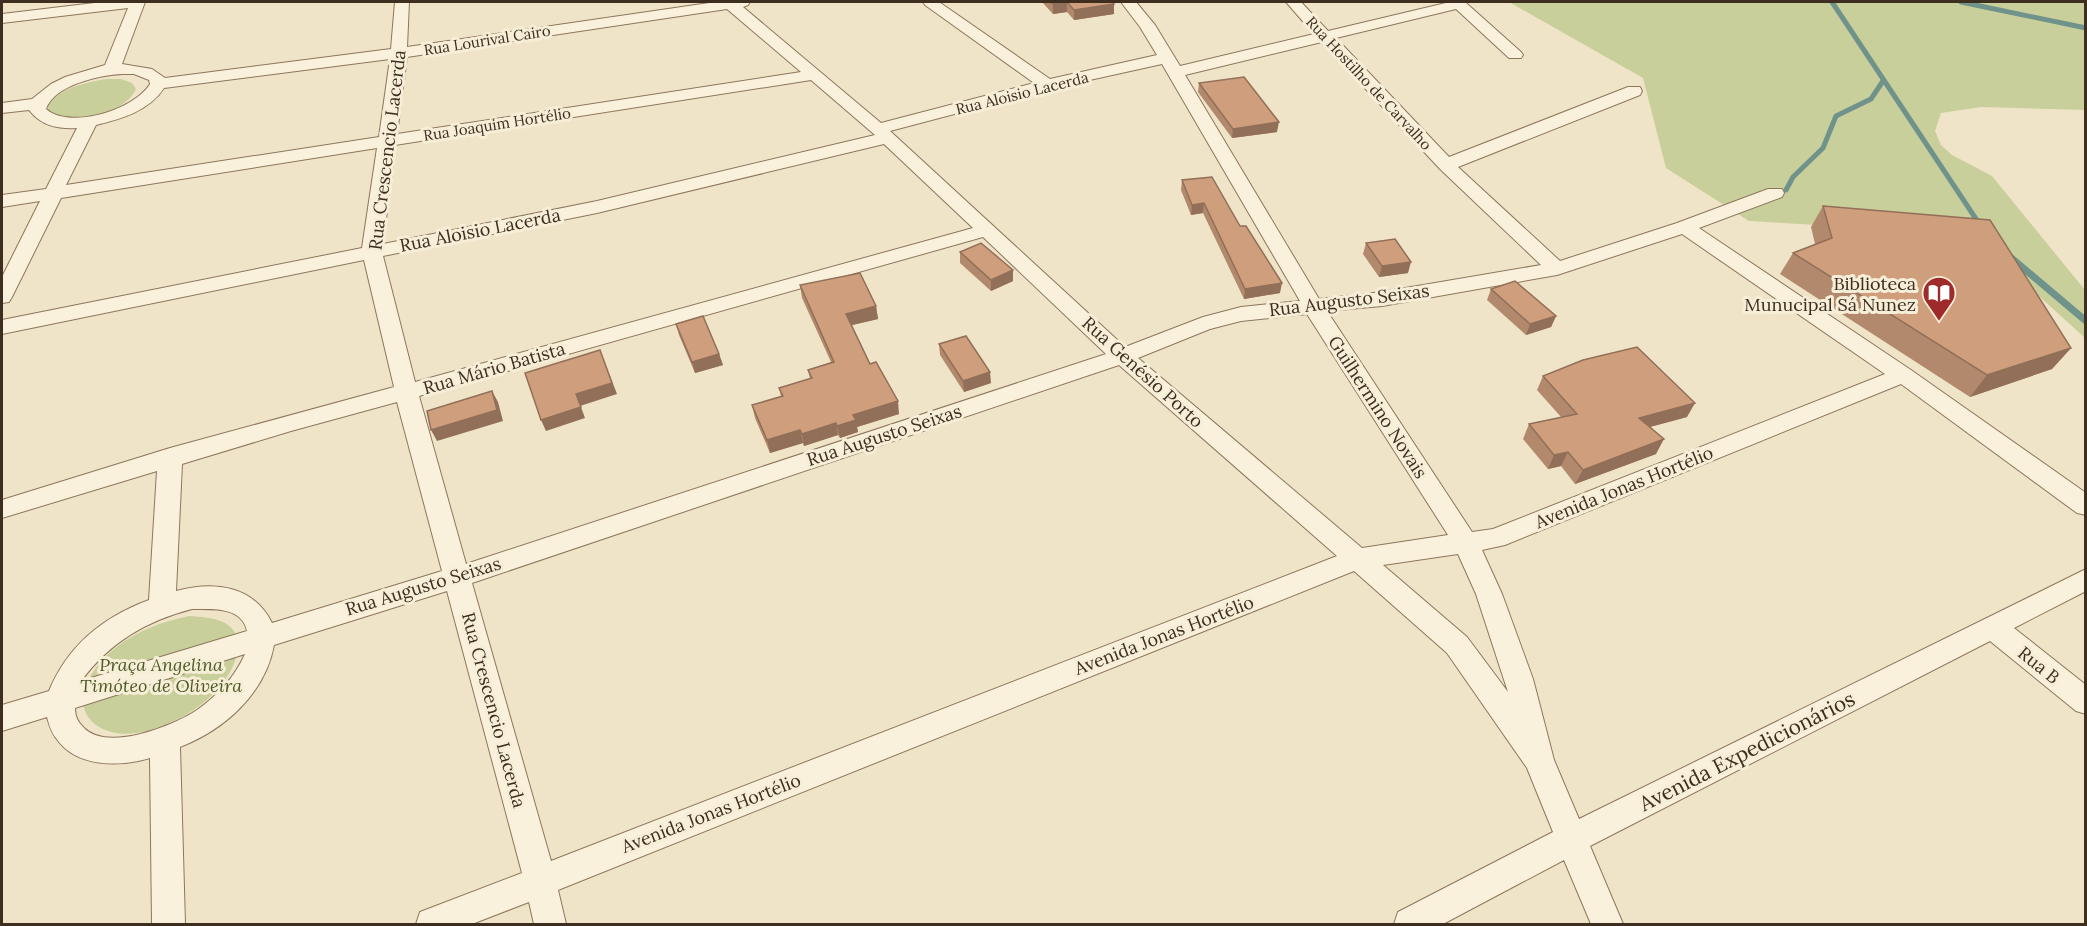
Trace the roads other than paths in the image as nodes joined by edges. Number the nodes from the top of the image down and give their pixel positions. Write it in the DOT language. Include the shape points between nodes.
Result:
graph roads {
  1 [pos="137,2"];
  2 [pos="402,2"];
  3 [pos="930,2"];
  4 [pos="1128,2"];
  5 [pos="1293,2"];
  6 [pos="735,3"];
  7 [pos="1458,3"];
  8 [pos="2,18"];
  9 [pos="1325,37"];
  10 [pos="399,53"];
  11 [pos="1515,55"];
  12 [pos="1171,65"];
  13 [pos="111,70"];
  14 [pos="814,75"];
  15 [pos="158,84"];
  16 [pos="1047,85"];
  17 [pos="1634,91"];
  18 [pos="39,102"];
  19 [pos="2,108"];
  20 [pos="88,123"];
  21 [pos="882,134"];
  22 [pos="386,142"];
  23 [pos="1446,165"];
  24 [pos="54,193"];
  25 [pos="1775,193"];
  26 [pos="2,201"];
  27 [pos="1684,227"];
  28 [pos="988,230"];
  29 [pos="372,251"];
  30 [pos="1557,269"];
  31 [pos="2,297"];
  32 [pos="1313,306"];
  33 [pos="2,327"];
  34 [pos="1122,356"];
  35 [pos="1903,375"];
  36 [pos="406,393"];
  37 [pos="170,457"];
  38 [pos="2085,506"];
  39 [pos="2,509"];
  40 [pos="1466,543"];
  41 [pos="1359,559"];
  42 [pos="457,577"];
  43 [pos="2085,579"];
  44 [pos="162,605"];
  45 [pos="1992,627"];
  46 [pos="262,636"];
  47 [pos="60,698"];
  48 [pos="2085,702"];
  49 [pos="2,718"];
  50 [pos="165,741"];
  51 [pos="1539,760"];
  52 [pos="1570,840"];
  53 [pos="540,880"];
  54 [pos="168,924"];
  55 [pos="432,924"];
  56 [pos="550,924"];
  57 [pos="1410,924"];
  58 [pos="1607,924"];
  1 -- 8 [label="street"];
  1 -- 13 [label="street"];
  2 -- 10 [label="street, Rua Crescencio Lacerda"];
  3 -- 16 [label="street"];
  4 -- 12 [label="street, Guilhermino Novais"];
  5 -- 9 [label="street, Rua Hostilho de Carvalho"];
  6 -- 10 [label="street, Rua Lourival Cairo"];
  6 -- 14 [label="street, Rua Genésio Porto"];
  7 -- 9 [label="street, Rua Aloisio Lacerda"];
  7 -- 11 [label="street"];
  9 -- 12 [label="street, Rua Aloisio Lacerda"];
  9 -- 23 [label="street, Rua Hostilho de Carvalho"];
  10 -- 15 [label="street, Rua Lourival Cairo"];
  10 -- 22 [label="street, Rua Crescencio Lacerda"];
  12 -- 16 [label="street, Rua Aloisio Lacerda"];
  12 -- 32 [label="street, Guilhermino Novais"];
  13 -- 15 [label="street" via="148,72 157,78"];
  13 -- 18 [label="street" via="75,79"];
  14 -- 21 [label="street, Rua Genésio Porto"];
  14 -- 22 [label="street, Rua Joaquim Hortélio"];
  15 -- 20 [label="street" via="149,97 132,108"];
  16 -- 21 [label="street, Rua Aloisio Lacerda"];
  17 -- 23 [label="street, Rua Hostilho de Carvalho"];
  18 -- 19 [label="street"];
  18 -- 20 [label="street" via="37,110 41,117"];
  20 -- 24 [label="street"];
  21 -- 28 [label="street, Rua Genésio Porto"];
  21 -- 29 [label="street, Rua Aloisio Lacerda" via="597,207"];
  22 -- 24 [label="street, Rua Joaquim Hortélio"];
  22 -- 29 [label="street, Rua Crescencio Lacerda"];
  23 -- 30 [label="street, Rua Hostilho de Carvalho"];
  24 -- 26 [label="street, Rua Joaquim Hortélio"];
  24 -- 31 [label="street"];
  25 -- 27 [label="street, Rua Augusto Seixas"];
  27 -- 30 [label="street, Rua Augusto Seixas"];
  27 -- 35 [label="street"];
  28 -- 34 [label="street, Rua Genésio Porto"];
  28 -- 36 [label="street, Rua Mário Batista"];
  29 -- 33 [label="street, Rua Aloisio Lacerda"];
  29 -- 36 [label="street, Rua Crescencio Lacerda"];
  30 -- 32 [label="street, Rua Augusto Seixas" via="1382,299"];
  32 -- 34 [label="street, Rua Augusto Seixas" via="1241,314 1203,324"];
  32 -- 40 [label="street, Guilhermino Novais"];
  34 -- 41 [label="street, Rua Genésio Porto"];
  34 -- 42 [label="street, Rua Augusto Seixas"];
  35 -- 38 [label="street"];
  35 -- 40 [label="street, Avenida Jonas Hortélio" via="1496,538"];
  36 -- 37 [label="street, Rua Mário Batista"];
  36 -- 42 [label="street, Rua Crescencio Lacerda"];
  37 -- 39 [label="street, Rua Mário Batista"];
  37 -- 44 [label="street"];
  40 -- 41 [label="street, Avenida Jonas Hortélio"];
  40 -- 51 [label="street, Guilhermino Novais" via="1519,679"];
  41 -- 51 [label="street, Rua Genésio Porto" via="1457,645"];
  41 -- 53 [label="street, Avenida Jonas Hortélio"];
  42 -- 46 [label="street, Rua Augusto Seixas"];
  42 -- 53 [label="street, Rua Crescencio Lacerda"];
  43 -- 45 [label="street, Avenida Expedicionários"];
  44 -- 46 [label="street" via="192,598 220,598 242,604 256,617"];
  44 -- 47 [label="street" via="134,617 85,654 69,676"];
  45 -- 48 [label="street, Rua B"];
  45 -- 52 [label="street, Avenida Expedicionários"];
  46 -- 47 [label="street, Rua Augusto Seixas"];
  46 -- 50 [label="street" via="259,658 232,697 197,725"];
  47 -- 49 [label="street, Rua Augusto Seixas"];
  47 -- 50 [label="street" via="60,722 73,740 97,750 128,750"];
  50 -- 54 [label="street"];
  51 -- 52 [label="street, Guilhermino Novais"];
  52 -- 57 [label="street, Avenida Expedicionários"];
  52 -- 58 [label="street, Guilhermino Novais"];
  53 -- 55 [label="street, Avenida Jonas Hortélio"];
  53 -- 56 [label="street, Rua Crescencio Lacerda"];
}
